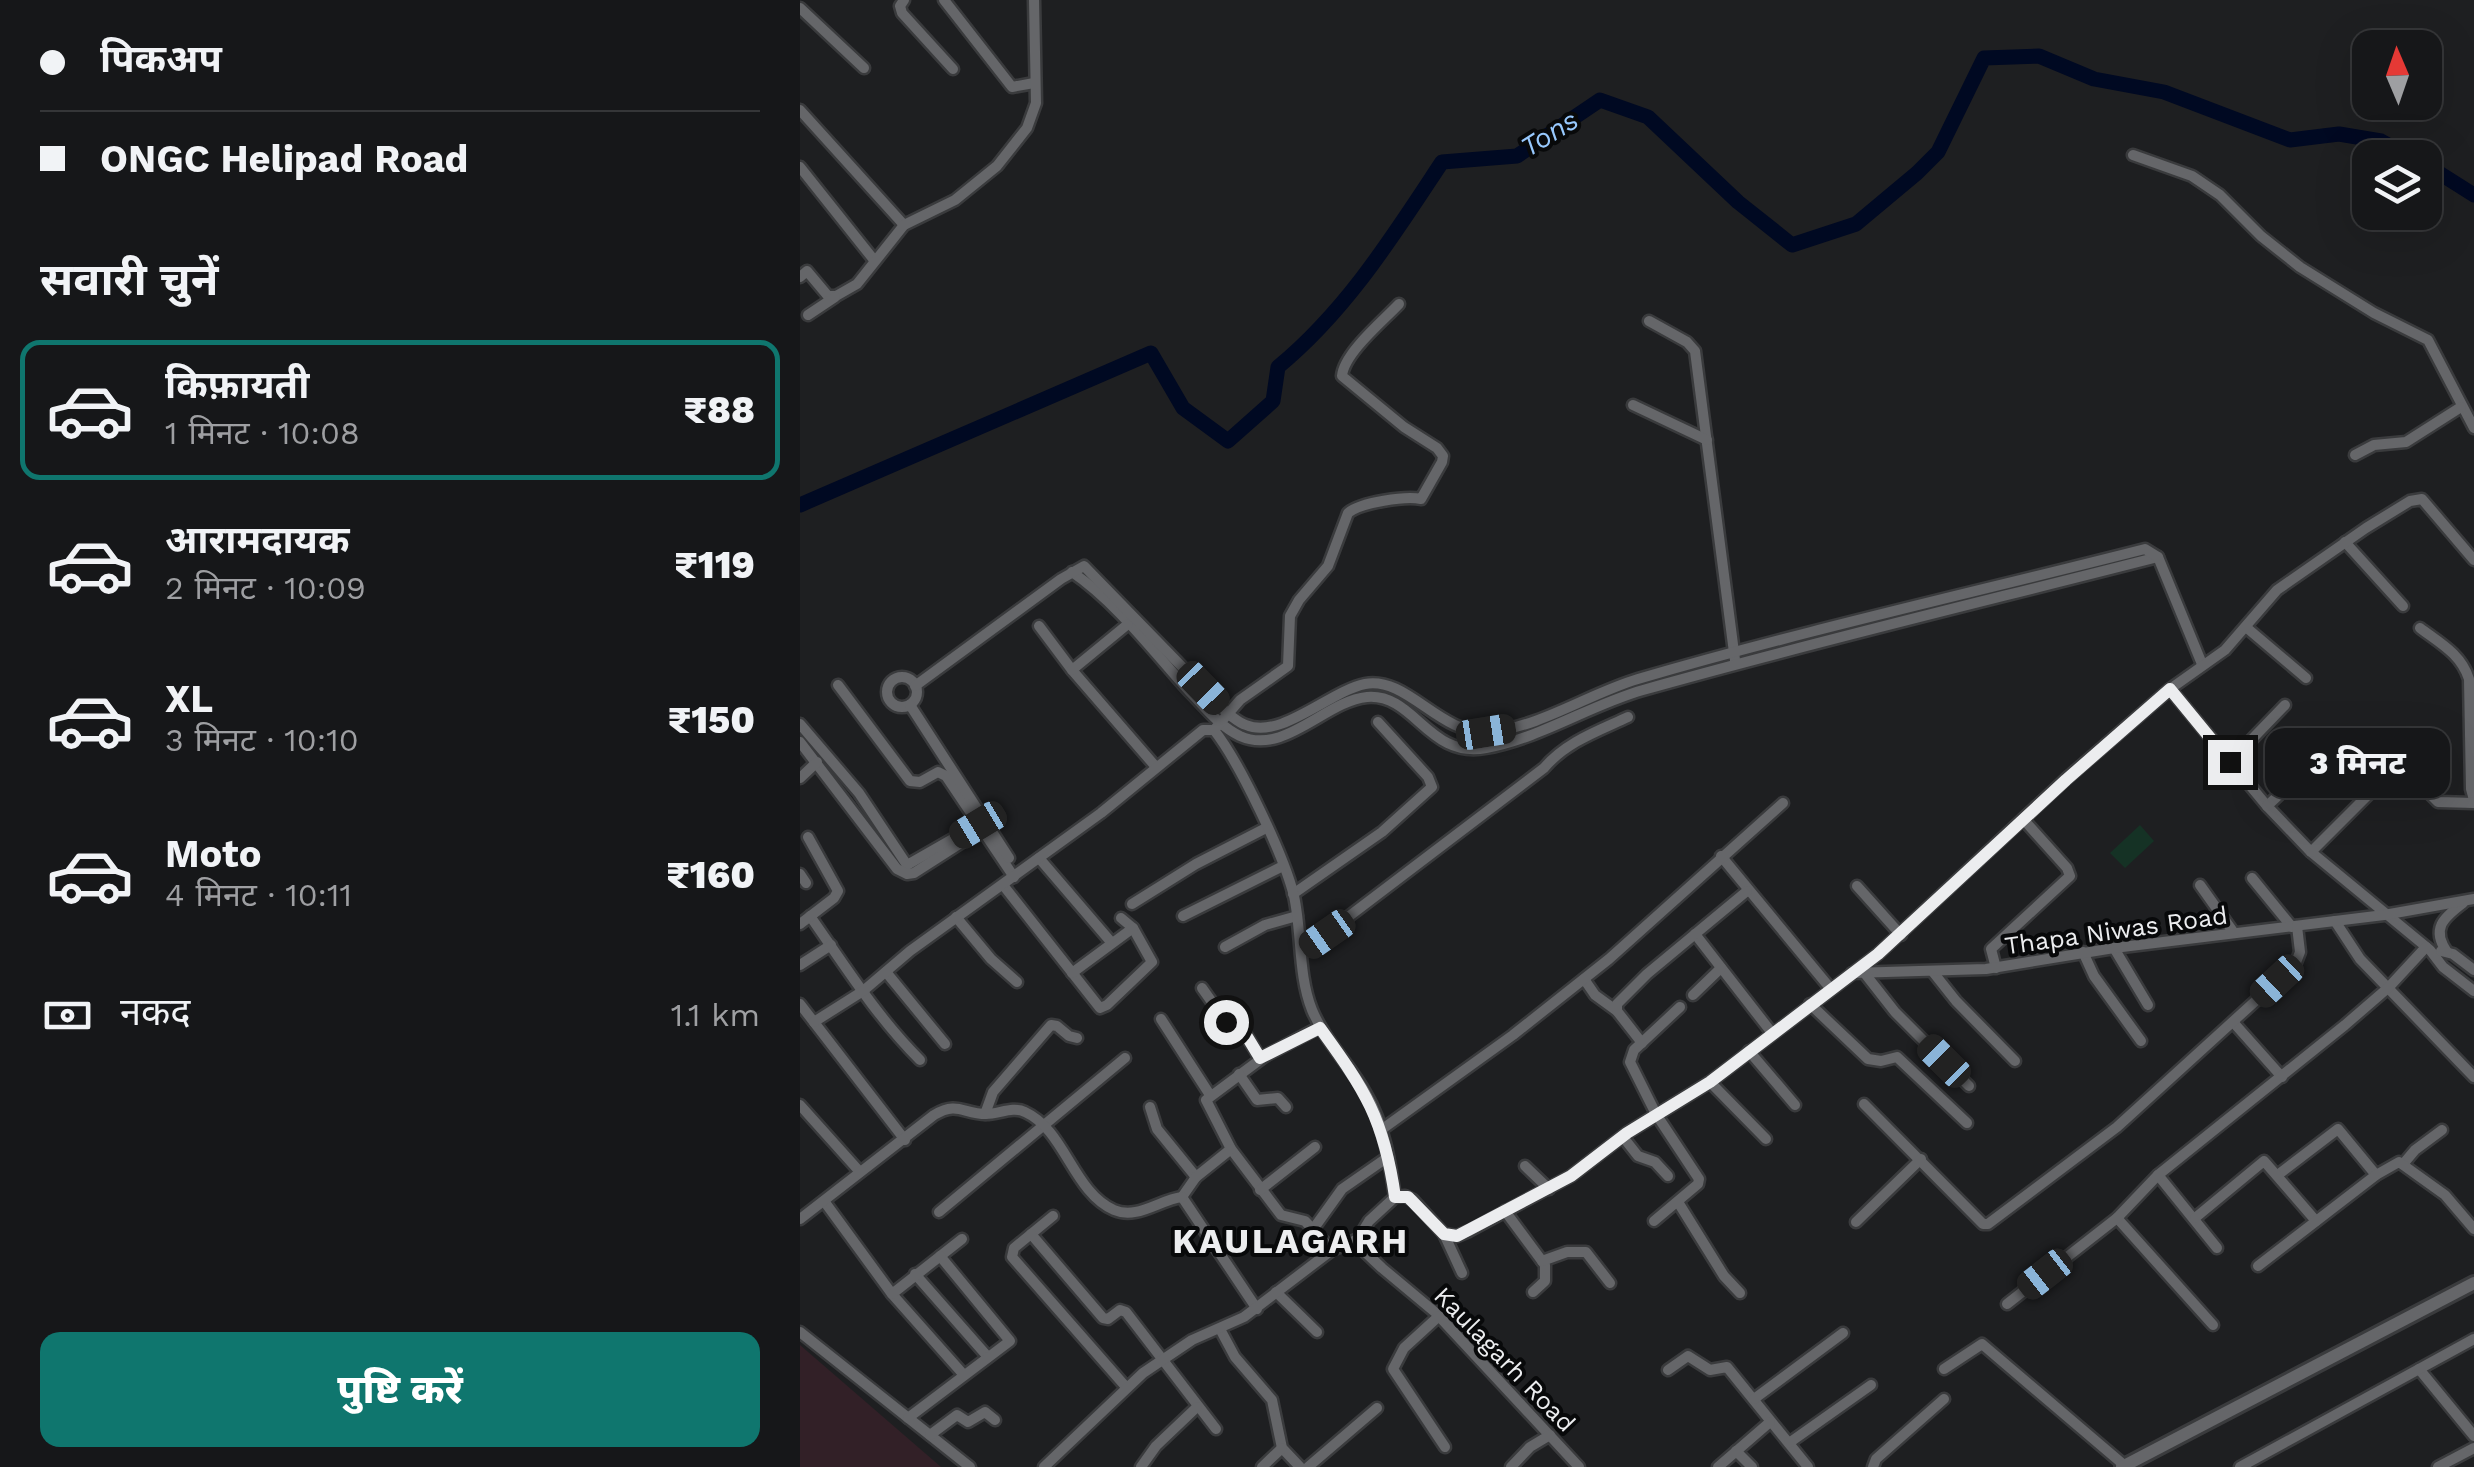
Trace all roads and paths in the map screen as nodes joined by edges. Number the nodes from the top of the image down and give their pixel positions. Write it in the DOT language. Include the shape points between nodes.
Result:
graph roads {
  1 [pos="904,0"];
  2 [pos="944,0"];
  3 [pos="1034,0"];
  4 [pos="800,8"];
  5 [pos="864,68"];
  6 [pos="953,69"];
  7 [pos="1034,83"];
  8 [pos="800,110"];
  9 [pos="2134,156"];
  10 [pos="800,167"];
  11 [pos="904,225"];
  12 [pos="800,258"];
  13 [pos="874,260"];
  14 [pos="804,274"];
  15 [pos="836,296"];
  16 [pos="1399,304"];
  17 [pos="808,315"];
  18 [pos="1649,321"];
  19 [pos="1632,404"];
  20 [pos="2461,407"];
  21 [pos="2474,428"];
  22 [pos="1707,440"];
  23 [pos="2354,454"];
  24 [pos="2345,542"];
  25 [pos="2158,556"];
  26 [pos="2474,560"];
  27 [pos="1072,572"];
  28 [pos="2038,582"];
  29 [pos="2403,606"];
  30 [pos="1128,624"];
  31 [pos="1039,626"];
  32 [pos="2247,628"];
  33 [pos="2420,628"];
  34 [pos="1735,660"];
  35 [pos="2202,664"];
  36 [pos="1072,670"];
  37 [pos="2306,678"];
  38 [pos="838,685"];
  39 [pos="915,686"];
  40 [pos="2170,689"];
  41 [pos="910,705"];
  42 [pos="2285,706"];
  43 [pos="1628,717"];
  44 [pos="1220,722"];
  45 [pos="1378,722"];
  46 [pos="800,724"];
  47 [pos="800,742"];
  48 [pos="2328,749"];
  49 [pos="817,762"];
  50 [pos="2230,762"];
  51 [pos="1156,767"];
  52 [pos="800,778"];
  53 [pos="2415,779"];
  54 [pos="2384,780"];
  55 [pos="1783,802"];
  56 [pos="2474,802"];
  57 [pos="2267,806"];
  58 [pos="2024,819"];
  59 [pos="1266,828"];
  60 [pos="975,830"];
  61 [pos="808,836"];
  62 [pos="2310,852"];
  63 [pos="1721,856"];
  64 [pos="1009,858"];
  65 [pos="1039,858"];
  66 [pos="1283,866"];
  67 [pos="1014,877"];
  68 [pos="2252,878"];
  69 [pos="1003,885"];
  70 [pos="2200,885"];
  71 [pos="1857,886"];
  72 [pos="1747,891"];
  73 [pos="1293,894"];
  74 [pos="2471,899"];
  75 [pos="1132,904"];
  76 [pos="2384,915"];
  77 [pos="1183,916"];
  78 [pos="1297,916"];
  79 [pos="956,917"];
  80 [pos="1121,918"];
  81 [pos="805,920"];
  82 [pos="2335,921"];
  83 [pos="2294,926"];
  84 [pos="1132,928"];
  85 [pos="1695,934"];
  86 [pos="2234,934"];
  87 [pos="1901,935"];
  88 [pos="1110,942"];
  89 [pos="831,946"];
  90 [pos="1225,947"];
  91 [pos="2114,948"];
  92 [pos="2428,948"];
  93 [pos="1302,952"];
  94 [pos="2083,952"];
  95 [pos="2447,952"];
  96 [pos="800,965"];
  97 [pos="1721,968"];
  98 [pos="1996,968"];
  99 [pos="2474,970"];
  100 [pos="886,972"];
  101 [pos="1933,972"];
  102 [pos="1072,974"];
  103 [pos="1852,974"];
  104 [pos="1866,975"];
  105 [pos="1584,979"];
  106 [pos="1017,982"];
  107 [pos="2389,987"];
  108 [pos="1202,988"];
  109 [pos="1830,988"];
  110 [pos="2474,991"];
  111 [pos="862,992"];
  112 [pos="1693,995"];
  113 [pos="800,1004"];
  114 [pos="1810,1004"];
  115 [pos="2148,1005"];
  116 [pos="1680,1007"];
  117 [pos="1617,1011"];
  118 [pos="1160,1019"];
  119 [pos="814,1022"];
  120 [pos="2234,1022"];
  121 [pos="1320,1028"];
  122 [pos="1772,1033"];
  123 [pos="1076,1038"];
  124 [pos="2140,1041"];
  125 [pos="1642,1043"];
  126 [pos="945,1044"];
  127 [pos="1750,1051"];
  128 [pos="1125,1058"];
  129 [pos="1260,1058"];
  130 [pos="920,1060"];
  131 [pos="2015,1061"];
  132 [pos="1238,1074"];
  133 [pos="2282,1077"];
  134 [pos="2474,1077"];
  135 [pos="1710,1082"];
  136 [pos="1969,1086"];
  137 [pos="1210,1095"];
  138 [pos="1864,1104"];
  139 [pos="800,1105"];
  140 [pos="1796,1105"];
  141 [pos="1150,1107"];
  142 [pos="1286,1107"];
  143 [pos="986,1114"];
  144 [pos="1656,1114"];
  145 [pos="1967,1123"];
  146 [pos="1044,1128"];
  147 [pos="1381,1130"];
  148 [pos="2442,1130"];
  149 [pos="1623,1136"];
  150 [pos="1766,1139"];
  151 [pos="904,1140"];
  152 [pos="1314,1147"];
  153 [pos="1231,1149"];
  154 [pos="1388,1157"];
  155 [pos="1921,1159"];
  156 [pos="2404,1163"];
  157 [pos="1525,1166"];
  158 [pos="860,1172"];
  159 [pos="2279,1174"];
  160 [pos="2376,1174"];
  161 [pos="2158,1175"];
  162 [pos="1668,1176"];
  163 [pos="1196,1177"];
  164 [pos="1549,1189"];
  165 [pos="1260,1190"];
  166 [pos="1182,1197"];
  167 [pos="1395,1197"];
  168 [pos="824,1201"];
  169 [pos="1678,1202"];
  170 [pos="1504,1211"];
  171 [pos="939,1212"];
  172 [pos="1053,1216"];
  173 [pos="2118,1218"];
  174 [pos="2195,1218"];
  175 [pos="800,1219"];
  176 [pos="1654,1221"];
  177 [pos="2316,1221"];
  178 [pos="1856,1222"];
  179 [pos="1314,1228"];
  180 [pos="2474,1229"];
  181 [pos="1031,1234"];
  182 [pos="1444,1234"];
  183 [pos="962,1239"];
  184 [pos="1358,1240"];
  185 [pos="2217,1248"];
  186 [pos="1332,1250"];
  187 [pos="940,1256"];
  188 [pos="1542,1260"];
  189 [pos="2258,1266"];
  190 [pos="915,1274"];
  191 [pos="1462,1274"];
  192 [pos="2474,1282"];
  193 [pos="1610,1283"];
  194 [pos="1276,1292"];
  195 [pos="1532,1292"];
  196 [pos="892,1294"];
  197 [pos="1740,1294"];
  198 [pos="2007,1304"];
  199 [pos="1257,1309"];
  200 [pos="1440,1316"];
  201 [pos="2213,1326"];
  202 [pos="1220,1328"];
  203 [pos="800,1332"];
  204 [pos="1318,1332"];
  205 [pos="1842,1333"];
  206 [pos="2474,1339"];
  207 [pos="988,1357"];
  208 [pos="1163,1358"];
  209 [pos="1944,1369"];
  210 [pos="2419,1369"];
  211 [pos="1668,1370"];
  212 [pos="963,1374"];
  213 [pos="1871,1385"];
  214 [pos="1126,1387"];
  215 [pos="1754,1399"];
  216 [pos="1944,1399"];
  217 [pos="1197,1407"];
  218 [pos="1378,1408"];
  219 [pos="908,1418"];
  220 [pos="995,1420"];
  221 [pos="1770,1422"];
  222 [pos="1216,1429"];
  223 [pos="1550,1434"];
  224 [pos="930,1435"];
  225 [pos="2474,1436"];
  226 [pos="1789,1444"];
  227 [pos="1445,1447"];
  228 [pos="1282,1448"];
  229 [pos="2474,1448"];
  230 [pos="1736,1451"];
  231 [pos="2123,1466"];
  232 [pos="970,1467"];
  233 [pos="1044,1467"];
  234 [pos="1141,1467"];
  235 [pos="1262,1467"];
  236 [pos="1300,1467"];
  237 [pos="1308,1467"];
  238 [pos="1511,1467"];
  239 [pos="1579,1467"];
  240 [pos="1718,1467"];
  241 [pos="1752,1467"];
  242 [pos="1808,1467"];
  243 [pos="1873,1467"];
  244 [pos="2240,1467"];
  245 [pos="2438,1467"];
  1 -- 6 [label="street" via="902,13"];
  2 -- 7 [label="street" via="1012,87"];
  3 -- 7 [label="street"];
  4 -- 5 [label="street"];
  7 -- 11 [label="street" via="1035,110 1027,128 997,166 955,200"];
  8 -- 11 [label="street"];
  9 -- 20 [label="street" via="2192,176 2300,267 2428,340"];
  10 -- 13 [label="street"];
  11 -- 13 [label="street"];
  12 -- 14 [label="street"];
  13 -- 15 [label="street" via="857,284"];
  14 -- 15 [label="street"];
  15 -- 17 [label="street"];
  16 -- 44 [label="street" via="1352,354 1342,376 1438,448 1442,462 1421,499 1407,496 1348,512 1328,566 1290,616 1288,666"];
  18 -- 22 [label="street" via="1694,351"];
  19 -- 22 [label="street"];
  20 -- 21 [label="street"];
  20 -- 23 [label="street" via="2406,442"];
  22 -- 34 [label="street"];
  24 -- 26 [label="street" via="2422,499"];
  24 -- 29 [label="street"];
  24 -- 32 [label="street" via="2278,590"];
  25 -- 28 [label="street"];
  25 -- 28 [label="street" via="2145,549"];
  25 -- 35 [label="street"];
  27 -- 30 [label="street"];
  27 -- 39 [label="street"];
  27 -- 44 [label="street" via="1086,568"];
  28 -- 34 [label="street"];
  30 -- 36 [label="street"];
  30 -- 44 [label="street"];
  31 -- 36 [label="street"];
  32 -- 35 [label="street"];
  32 -- 37 [label="street"];
  33 -- 56 [label="street" via="2465,667"];
  34 -- 44 [label="street" via="1635,680 1517,727 1486,732 1456,727 1394,689 1369,683 1280,724"];
  34 -- 44 [label="street" via="1487,748 1448,746 1380,697 1361,697 1263,740 1242,737"];
  35 -- 40 [label="street"];
  36 -- 51 [label="street"];
  38 -- 60 [label="street" via="910,781 942,773"];
  39 -- 41 [label="street"];
  39 -- 41 [label="street" via="898,678 887,690 894,705"];
  40 -- 50 [label="street"];
  40 -- 58 [label="street"];
  41 -- 64 [label="street"];
  42 -- 50 [label="street"];
  43 -- 93 [label="street" via="1555,755"];
  44 -- 51 [label="street"];
  44 -- 59 [label="street"];
  45 -- 73 [label="street" via="1432,786 1382,832"];
  46 -- 60 [label="street" via="859,793 907,865"];
  47 -- 49 [label="street"];
  48 -- 57 [label="street"];
  49 -- 52 [label="street"];
  49 -- 60 [label="street" via="886,857 907,874"];
  50 -- 57 [label="street"];
  51 -- 65 [label="street"];
  53 -- 56 [label="street" via="2438,802"];
  54 -- 62 [label="street"];
  55 -- 63 [label="street"];
  57 -- 62 [label="street"];
  58 -- 87 [label="street"];
  58 -- 98 [label="street" via="2070,876 1991,950"];
  59 -- 66 [label="street"];
  59 -- 75 [label="street"];
  60 -- 67 [label="street"];
  61 -- 81 [label="street" via="838,891"];
  62 -- 76 [label="street"];
  63 -- 72 [label="street"];
  63 -- 105 [label="street"];
  65 -- 67 [label="street"];
  65 -- 88 [label="street"];
  66 -- 73 [label="street"];
  66 -- 77 [label="street"];
  67 -- 69 [label="street"];
  68 -- 83 [label="street"];
  69 -- 79 [label="street"];
  69 -- 102 [label="street"];
  70 -- 86 [label="street"];
  71 -- 87 [label="street"];
  72 -- 85 [label="street"];
  72 -- 109 [label="street"];
  73 -- 78 [label="street"];
  74 -- 76 [label="street, Thapa Niwas Road"];
  74 -- 95 [label="street" via="2438,928"];
  76 -- 82 [label="street, Thapa Niwas Road"];
  76 -- 92 [label="street"];
  78 -- 90 [label="street"];
  78 -- 93 [label="street"];
  79 -- 100 [label="street"];
  79 -- 106 [label="street"];
  80 -- 84 [label="street"];
  81 -- 89 [label="street"];
  82 -- 83 [label="street, Thapa Niwas Road"];
  82 -- 107 [label="street"];
  83 -- 86 [label="street, Thapa Niwas Road"];
  83 -- 120 [label="street" via="2298,962"];
  84 -- 88 [label="street"];
  84 -- 102 [label="street" via="1152,962 1107,1005 1097,1006"];
  85 -- 97 [label="street"];
  85 -- 117 [label="street" via="1630,990"];
  86 -- 91 [label="street, Thapa Niwas Road"];
  87 -- 103 [label="street"];
  88 -- 102 [label="street"];
  89 -- 96 [label="street"];
  89 -- 111 [label="street"];
  91 -- 94 [label="street, Thapa Niwas Road"];
  91 -- 115 [label="street"];
  92 -- 95 [label="street"];
  92 -- 107 [label="street"];
  92 -- 110 [label="street"];
  93 -- 121 [label="street"];
  94 -- 98 [label="street, Thapa Niwas Road"];
  94 -- 124 [label="street"];
  95 -- 99 [label="street"];
  97 -- 112 [label="street"];
  97 -- 122 [label="street"];
  98 -- 101 [label="street, Thapa Niwas Road"];
  100 -- 111 [label="street"];
  100 -- 126 [label="street"];
  101 -- 104 [label="street, Thapa Niwas Road"];
  101 -- 131 [label="street"];
  103 -- 104 [label="street, Thapa Niwas Road"];
  103 -- 109 [label="street"];
  104 -- 136 [label="street"];
  105 -- 117 [label="street"];
  105 -- 147 [label="street"];
  107 -- 133 [label="street"];
  107 -- 134 [label="street"];
  108 -- 129 [label="street" via="1226,1022 1240,1025"];
  109 -- 114 [label="street"];
  111 -- 119 [label="street"];
  111 -- 130 [label="street"];
  113 -- 119 [label="street"];
  114 -- 122 [label="street"];
  114 -- 145 [label="street" via="1868,1059 1897,1057"];
  116 -- 125 [label="street"];
  117 -- 125 [label="street"];
  118 -- 137 [label="street"];
  119 -- 151 [label="street"];
  120 -- 133 [label="street"];
  120 -- 155 [label="street" via="2116,1127 1988,1224"];
  121 -- 129 [label="street"];
  121 -- 147 [label="street" via="1366,1092"];
  122 -- 127 [label="street"];
  123 -- 143 [label="street" via="1051,1026 993,1092"];
  125 -- 144 [label="street" via="1630,1066"];
  127 -- 135 [label="street"];
  127 -- 140 [label="street"];
  128 -- 146 [label="street"];
  129 -- 132 [label="street"];
  132 -- 137 [label="street"];
  132 -- 142 [label="street" via="1257,1100 1278,1098"];
  133 -- 161 [label="street"];
  135 -- 144 [label="street"];
  135 -- 150 [label="street"];
  137 -- 153 [label="street" via="1207,1108"];
  138 -- 155 [label="street"];
  139 -- 158 [label="street"];
  141 -- 163 [label="street" via="1157,1130"];
  143 -- 146 [label="street" via="1022,1110"];
  143 -- 151 [label="street" via="942,1110"];
  144 -- 149 [label="street"];
  144 -- 169 [label="street" via="1700,1179"];
  146 -- 166 [label="street" via="1112,1209 1133,1213"];
  146 -- 171 [label="street"];
  147 -- 154 [label="street"];
  148 -- 156 [label="street"];
  149 -- 162 [label="street"];
  149 -- 164 [label="street"];
  151 -- 158 [label="street"];
  152 -- 165 [label="street"];
  153 -- 163 [label="street"];
  153 -- 165 [label="street"];
  154 -- 167 [label="street"];
  154 -- 179 [label="street" via="1342,1189"];
  155 -- 178 [label="street"];
  156 -- 160 [label="street"];
  156 -- 180 [label="street" via="2450,1199"];
  157 -- 164 [label="street"];
  158 -- 168 [label="street"];
  159 -- 160 [label="street" via="2338,1128"];
  159 -- 174 [label="street" via="2260,1162"];
  159 -- 177 [label="street"];
  160 -- 177 [label="street"];
  161 -- 173 [label="street"];
  161 -- 174 [label="street"];
  163 -- 166 [label="street"];
  164 -- 170 [label="street"];
  165 -- 179 [label="street" via="1281,1215"];
  166 -- 199 [label="street"];
  167 -- 182 [label="street" via="1413,1200"];
  167 -- 184 [label="street"];
  168 -- 175 [label="street"];
  168 -- 196 [label="street"];
  169 -- 176 [label="street"];
  169 -- 197 [label="street"];
  170 -- 182 [label="street" via="1457,1236"];
  170 -- 188 [label="street"];
  172 -- 181 [label="street"];
  173 -- 198 [label="street"];
  173 -- 201 [label="street"];
  174 -- 185 [label="street"];
  177 -- 189 [label="street"];
  179 -- 186 [label="street"];
  181 -- 208 [label="street" via="1104,1318 1123,1310"];
  181 -- 214 [label="street" via="1014,1248 1014,1261"];
  182 -- 191 [label="street"];
  183 -- 187 [label="street"];
  184 -- 186 [label="street"];
  184 -- 200 [label="street, Kaulagarh Road"];
  186 -- 194 [label="street"];
  187 -- 190 [label="street"];
  187 -- 207 [label="street" via="1009,1338"];
  188 -- 193 [label="street" via="1582,1252"];
  188 -- 195 [label="street" via="1546,1277"];
  190 -- 196 [label="street"];
  190 -- 207 [label="street"];
  192 -- 231 [label="street"];
  194 -- 199 [label="street"];
  194 -- 204 [label="street"];
  196 -- 212 [label="street"];
  199 -- 202 [label="street"];
  200 -- 223 [label="street, Kaulagarh Road"];
  200 -- 227 [label="street" via="1404,1348 1393,1369"];
  202 -- 208 [label="street"];
  202 -- 228 [label="street" via="1272,1400"];
  203 -- 219 [label="street"];
  205 -- 215 [label="street"];
  206 -- 210 [label="street"];
  207 -- 212 [label="street"];
  208 -- 214 [label="street"];
  208 -- 217 [label="street"];
  209 -- 231 [label="street" via="1982,1344"];
  210 -- 225 [label="street"];
  210 -- 244 [label="street"];
  211 -- 215 [label="street" via="1688,1356 1710,1370 1727,1367"];
  212 -- 219 [label="street"];
  213 -- 226 [label="street"];
  214 -- 233 [label="street"];
  215 -- 221 [label="street"];
  216 -- 243 [label="street"];
  217 -- 222 [label="street"];
  217 -- 234 [label="street"];
  218 -- 237 [label="street"];
  219 -- 224 [label="street"];
  220 -- 224 [label="street" via="986,1412 968,1422 956,1415"];
  221 -- 226 [label="street"];
  221 -- 230 [label="street"];
  223 -- 238 [label="street"];
  223 -- 239 [label="street, Kaulagarh Road"];
  224 -- 232 [label="street"];
  226 -- 242 [label="street"];
  228 -- 235 [label="street"];
  228 -- 236 [label="street"];
  229 -- 245 [label="street"];
  230 -- 240 [label="street"];
  230 -- 241 [label="street"];
}
